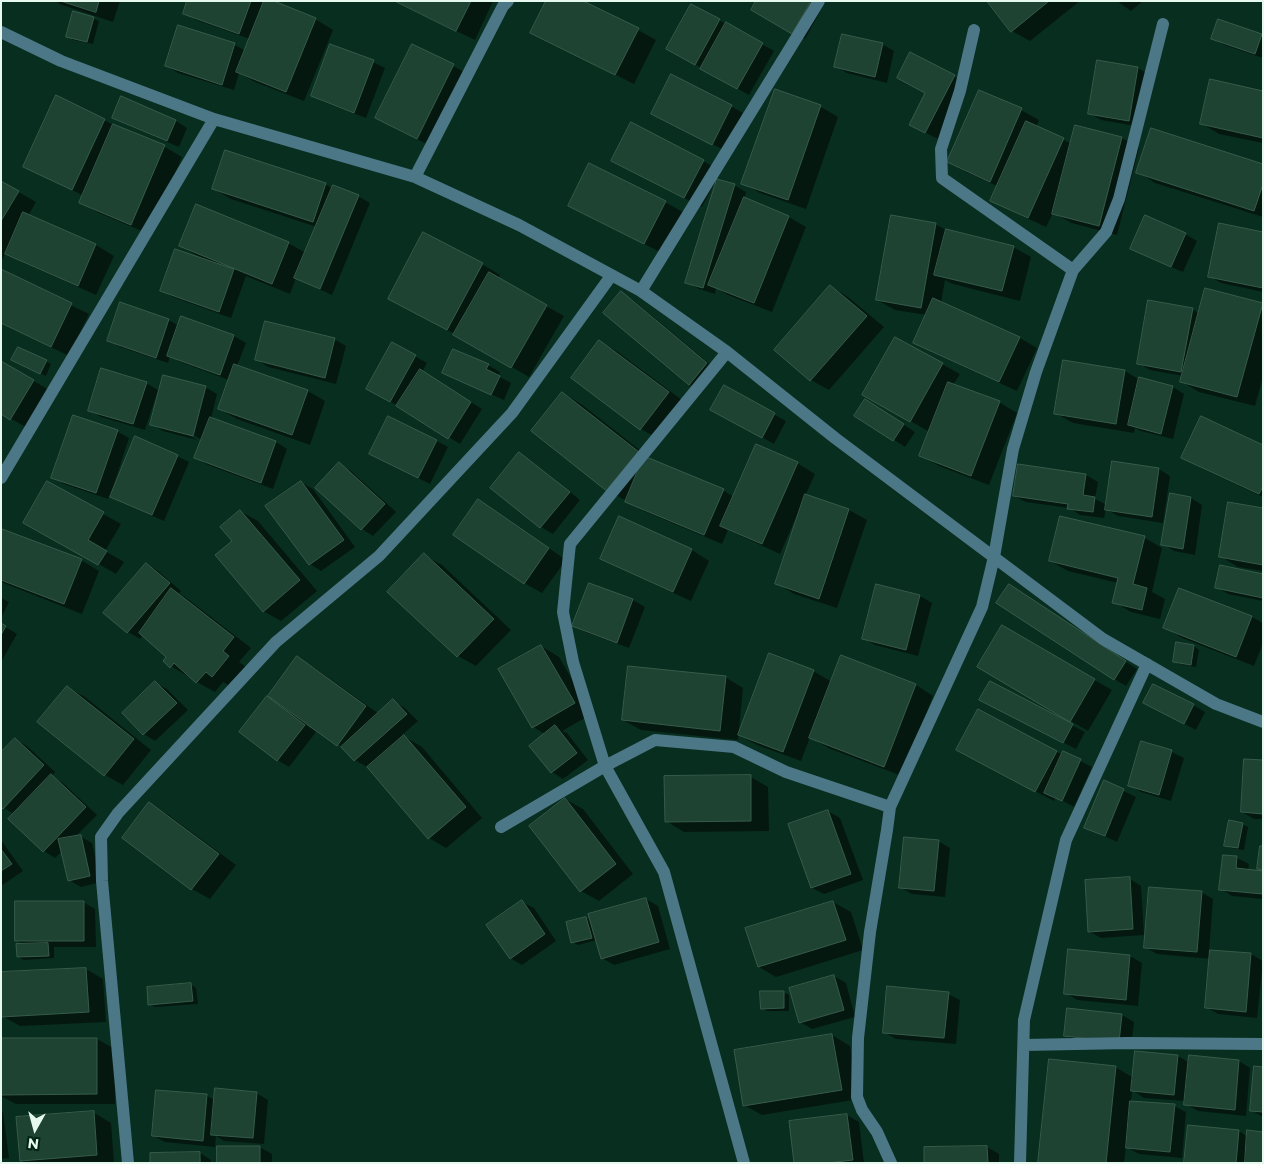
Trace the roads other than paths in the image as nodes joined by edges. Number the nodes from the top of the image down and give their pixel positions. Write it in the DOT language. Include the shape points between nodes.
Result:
graph roads {
  1 [pos="508,1"];
  2 [pos="819,1"];
  3 [pos="1164,24"];
  4 [pos="974,30"];
  5 [pos="1,32"];
  6 [pos="214,119"];
  7 [pos="416,177"];
  8 [pos="1073,270"];
  9 [pos="611,276"];
  10 [pos="641,291"];
  11 [pos="727,352"];
  12 [pos="1,478"];
  13 [pos="994,557"];
  14 [pos="1147,664"];
  15 [pos="1263,722"];
  16 [pos="605,766"];
  17 [pos="890,807"];
  18 [pos="501,827"];
  19 [pos="1263,1044"];
  20 [pos="1024,1045"];
  21 [pos="128,1163"];
  22 [pos="744,1163"];
  23 [pos="891,1163"];
  24 [pos="1020,1163"];
  1 -- 7 [label="street"];
  2 -- 10 [label="street"];
  3 -- 8 [label="street" via="1118,199 1106,232"];
  4 -- 8 [label="street" via="960,91 940,148 942,178"];
  5 -- 6 [label="street" via="61,61"];
  6 -- 7 [label="street"];
  6 -- 12 [label="street"];
  7 -- 9 [label="street" via="519,225"];
  8 -- 13 [label="street" via="1036,372 1013,449"];
  9 -- 10 [label="street"];
  9 -- 21 [label="street" via="512,414 379,556 276,642 118,813 102,837 102,881"];
  10 -- 11 [label="street"];
  11 -- 13 [label="street"];
  11 -- 16 [label="street" via="570,544 563,612 573,662"];
  13 -- 14 [label="street" via="1103,639"];
  13 -- 17 [label="street" via="982,607"];
  14 -- 15 [label="street" via="1216,704"];
  14 -- 20 [label="street" via="1066,840 1024,1020"];
  16 -- 17 [label="street" via="655,740 734,747 786,772"];
  16 -- 18 [label="street"];
  16 -- 22 [label="street" via="664,872"];
  17 -- 23 [label="street" via="867,951 858,1038 858,1097"];
  19 -- 20 [label="street"];
  20 -- 24 [label="street"];
}
